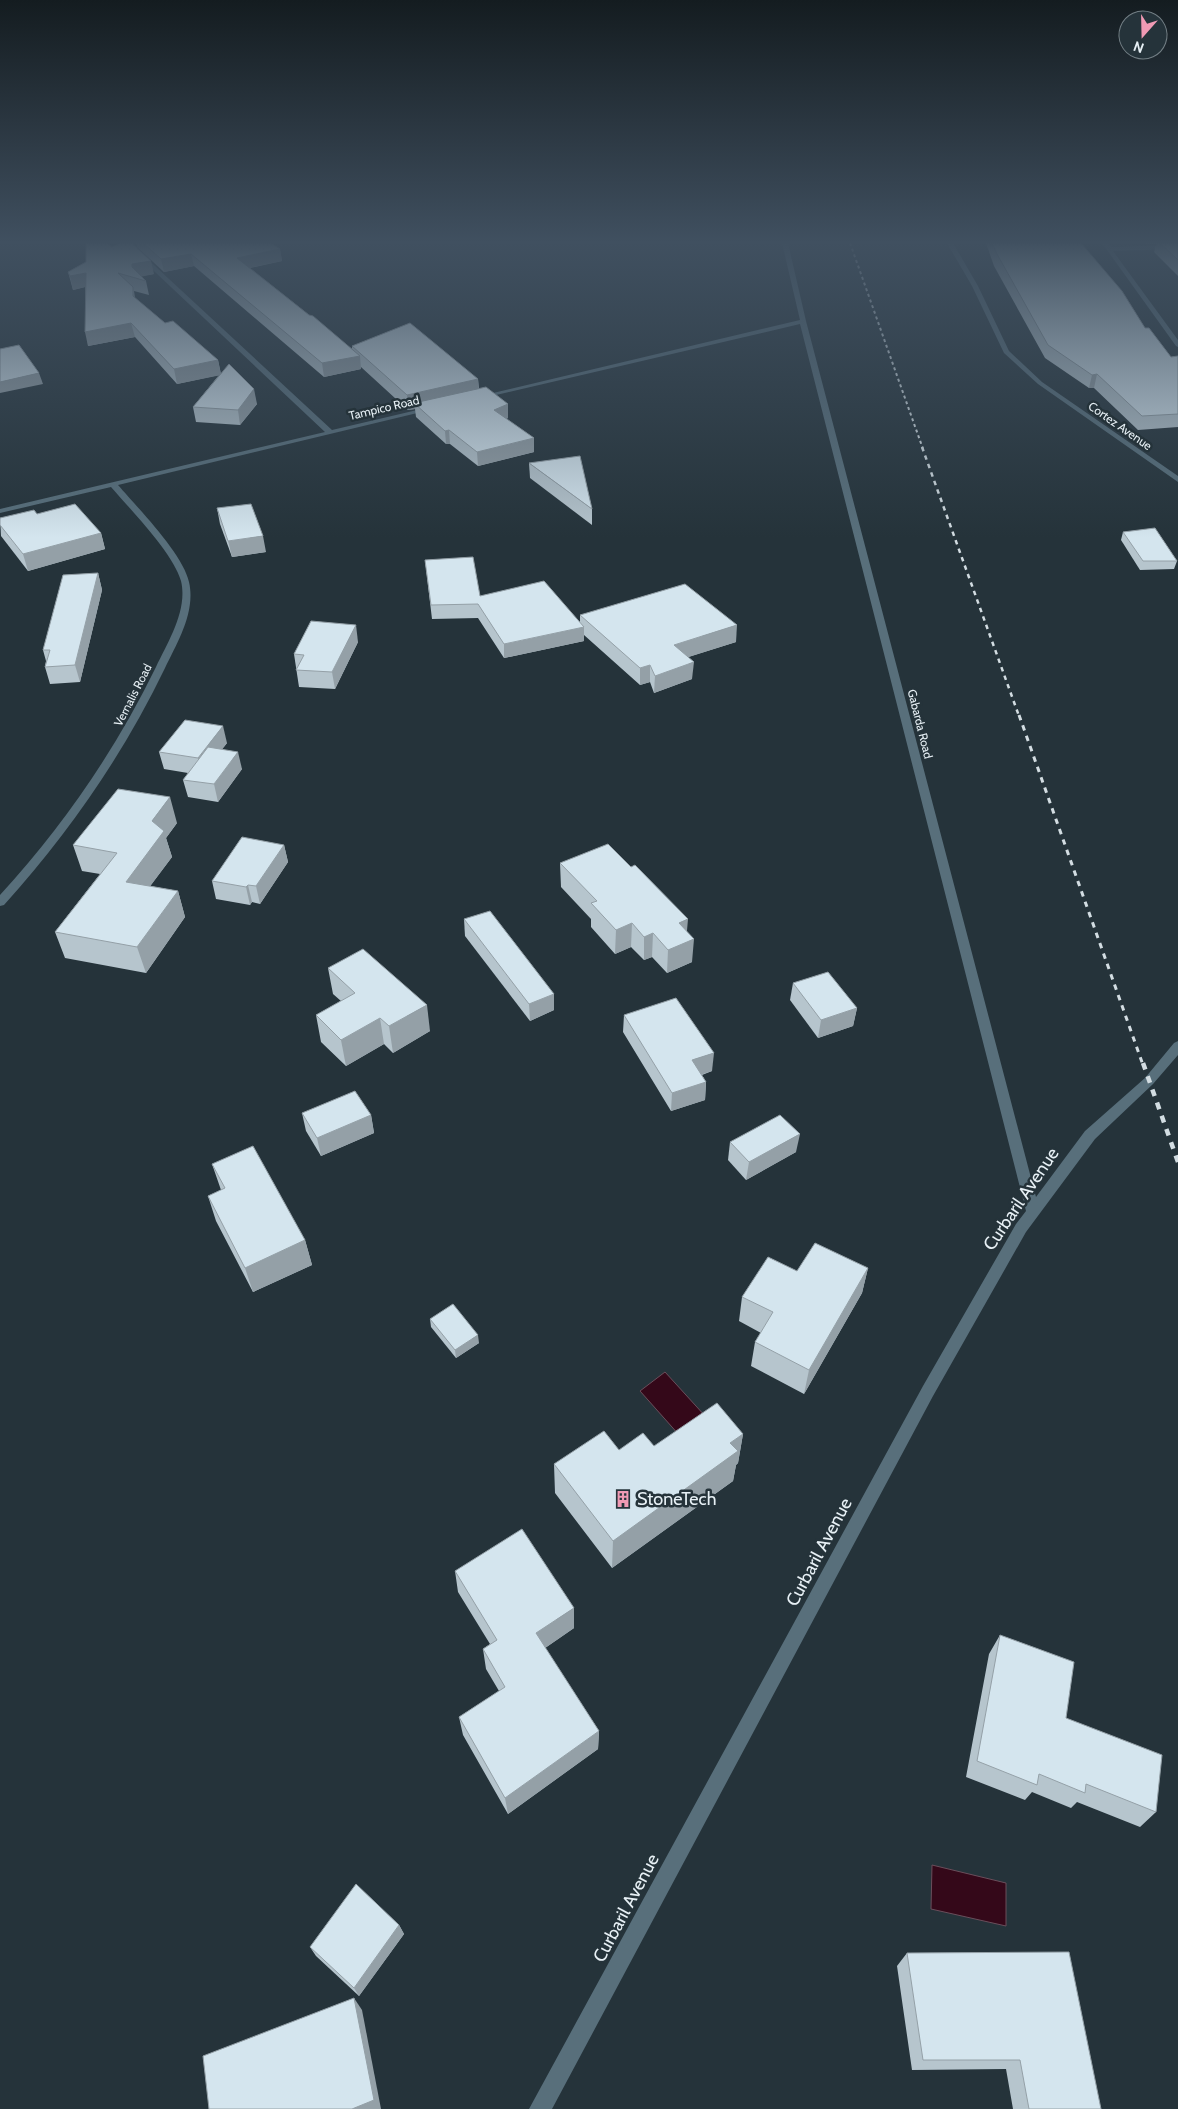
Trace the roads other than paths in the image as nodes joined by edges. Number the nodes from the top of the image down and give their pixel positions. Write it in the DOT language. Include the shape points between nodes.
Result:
graph roads {
  1 [pos="232,341"];
  2 [pos="715,341"];
  3 [pos="807,341"];
  4 [pos="1001,341"];
  5 [pos="474,398"];
  6 [pos="436,408"];
  7 [pos="330,432"];
  8 [pos="1178,480"];
  9 [pos="113,484"];
  10 [pos="0,511"];
  11 [pos="0,902"];
  12 [pos="1178,1046"];
  13 [pos="1033,1212"];
  14 [pos="540,2109"];
  1 -- 7 [label="street"];
  2 -- 5 [label="street"];
  3 -- 13 [label="street, Gabarda Road"];
  4 -- 8 [label="street, Cortez Avenue" via="1006,352 1023,370"];
  6 -- 7 [label="street, Tampico Road"];
  7 -- 9 [label="street, Tampico Road"];
  9 -- 10 [label="street, Tampico Road"];
  9 -- 11 [label="street, Vernalis Road" via="176,565 184,581 182,621 142,707 108,763 37,863"];
  12 -- 13 [label="street, Curbaril Avenue" via="1149,1081 1090,1135"];
  13 -- 14 [label="street, Curbaril Avenue" via="928,1391"];
}
